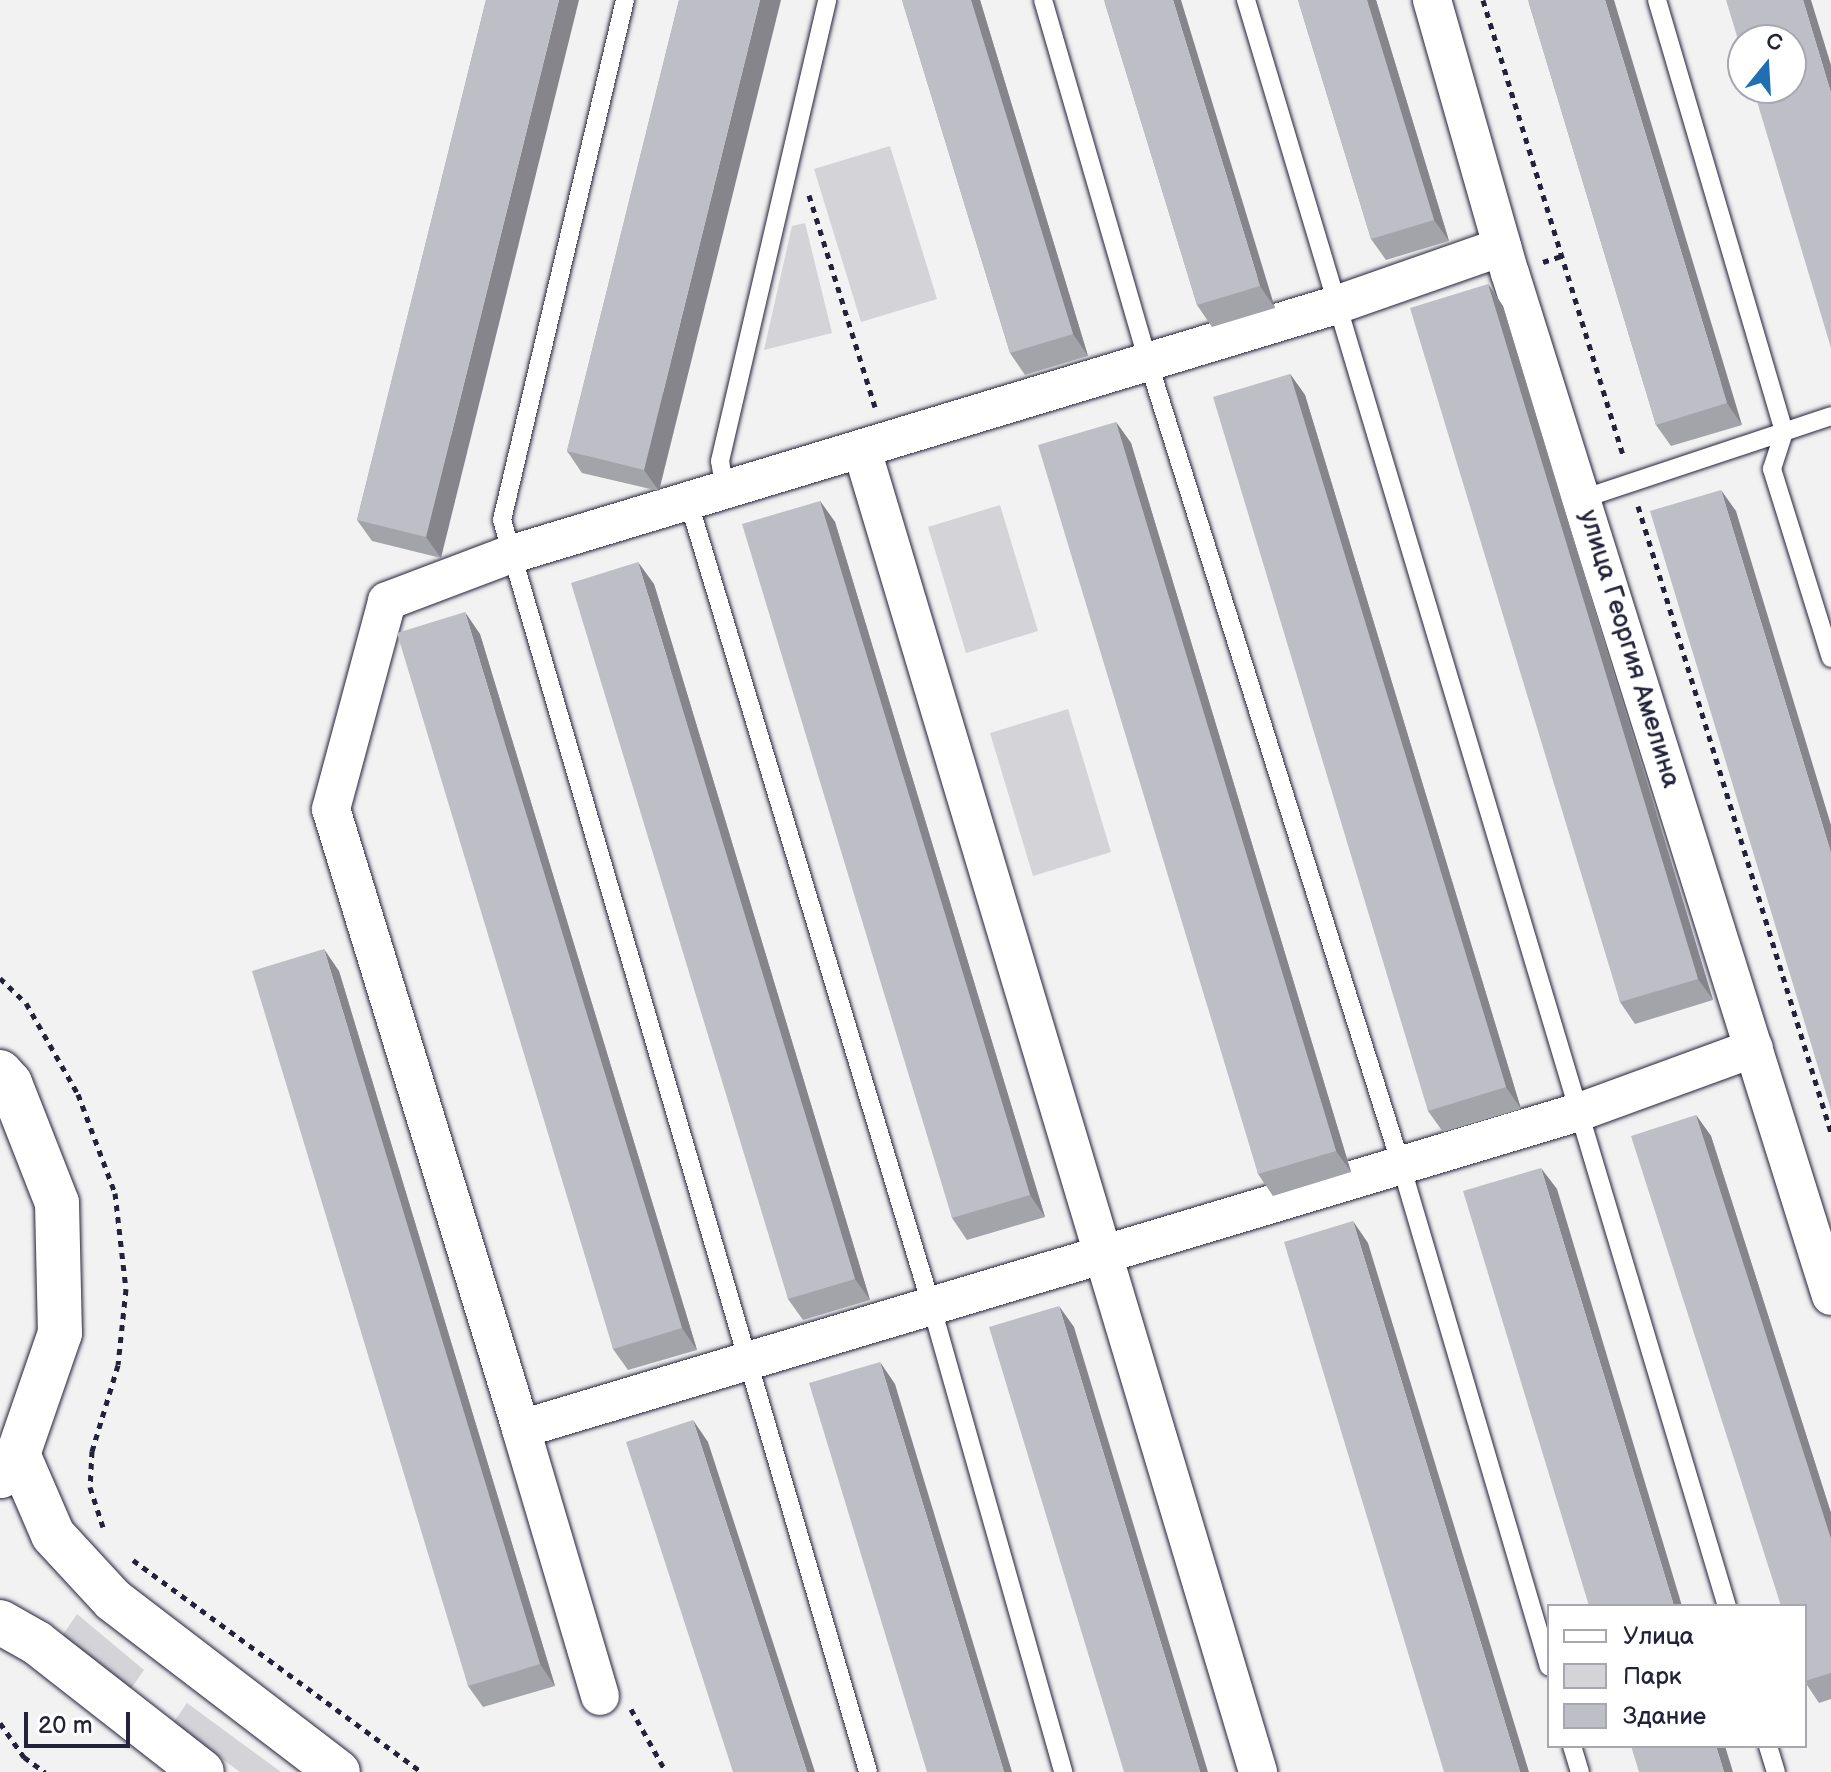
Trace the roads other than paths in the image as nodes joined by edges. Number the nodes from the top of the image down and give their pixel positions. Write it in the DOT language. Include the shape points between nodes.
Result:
graph roads {
  1 [pos="625,0"];
  2 [pos="827,0"];
  3 [pos="1043,0"];
  4 [pos="1246,0"];
  5 [pos="1432,0"];
  6 [pos="1657,0"];
  7 [pos="1502,247"];
  8 [pos="1336,305"];
  9 [pos="1148,361"];
  10 [pos="1831,416"];
  11 [pos="1784,432"];
  12 [pos="874,446"];
  13 [pos="725,492"];
  14 [pos="1582,499"];
  15 [pos="689,503"];
  16 [pos="509,555"];
  17 [pos="1831,658"];
  18 [pos="1754,1048"];
  19 [pos="0,1072"];
  20 [pos="1582,1111"];
  21 [pos="1401,1165"];
  22 [pos="1102,1257"];
  23 [pos="1831,1296"];
  24 [pos="932,1308"];
  25 [pos="746,1364"];
  26 [pos="521,1429"];
  27 [pos="9,1466"];
  28 [pos="1726,1604"];
  29 [pos="0,1622"];
  30 [pos="1547,1660"];
  31 [pos="598,1690"];
  32 [pos="1573,1748"];
  33 [pos="1769,1748"];
  34 [pos="202,1772"];
  35 [pos="338,1772"];
  36 [pos="868,1772"];
  37 [pos="1063,1772"];
  38 [pos="1258,1772"];
  39 [pos="1580,1772"];
  40 [pos="1776,1772"];
  1 -- 16 [label="lane" via="502,520"];
  2 -- 13 [label="lane" via="720,461"];
  3 -- 9 [label="lane"];
  4 -- 8 [label="lane"];
  5 -- 7 [label="street, улица Георгия Амелина"];
  6 -- 11 [label="lane"];
  7 -- 8 [label="street"];
  7 -- 14 [label="street, улица Георгия Амелина"];
  8 -- 9 [label="street"];
  8 -- 20 [label="lane"];
  9 -- 12 [label="street"];
  9 -- 21 [label="lane"];
  10 -- 11 [label="lane"];
  11 -- 14 [label="lane"];
  11 -- 17 [label="lane" via="1772,469"];
  12 -- 13 [label="street"];
  12 -- 22 [label="street"];
  13 -- 15 [label="street"];
  14 -- 18 [label="street, улица Георгия Амелина"];
  15 -- 16 [label="street"];
  15 -- 24 [label="lane"];
  16 -- 25 [label="lane"];
  16 -- 26 [label="street" via="387,601 331,809"];
  18 -- 20 [label="street"];
  18 -- 23 [label="street, улица Георгия Амелина"];
  19 -- 27 [label="main road" via="10,1083 57,1203 60,1333"];
  20 -- 21 [label="street"];
  20 -- 28 [label="lane"];
  21 -- 22 [label="street"];
  21 -- 30 [label="lane"];
  22 -- 24 [label="street"];
  22 -- 38 [label="street"];
  24 -- 25 [label="street"];
  24 -- 37 [label="lane"];
  25 -- 26 [label="street"];
  25 -- 36 [label="lane"];
  26 -- 31 [label="street"];
  27 -- 35 [label="main road" via="53,1535 113,1600"];
  29 -- 34 [label="main road" via="37,1643"];
  32 -- 39 [label="lane"];
  33 -- 40 [label="lane"];
}
